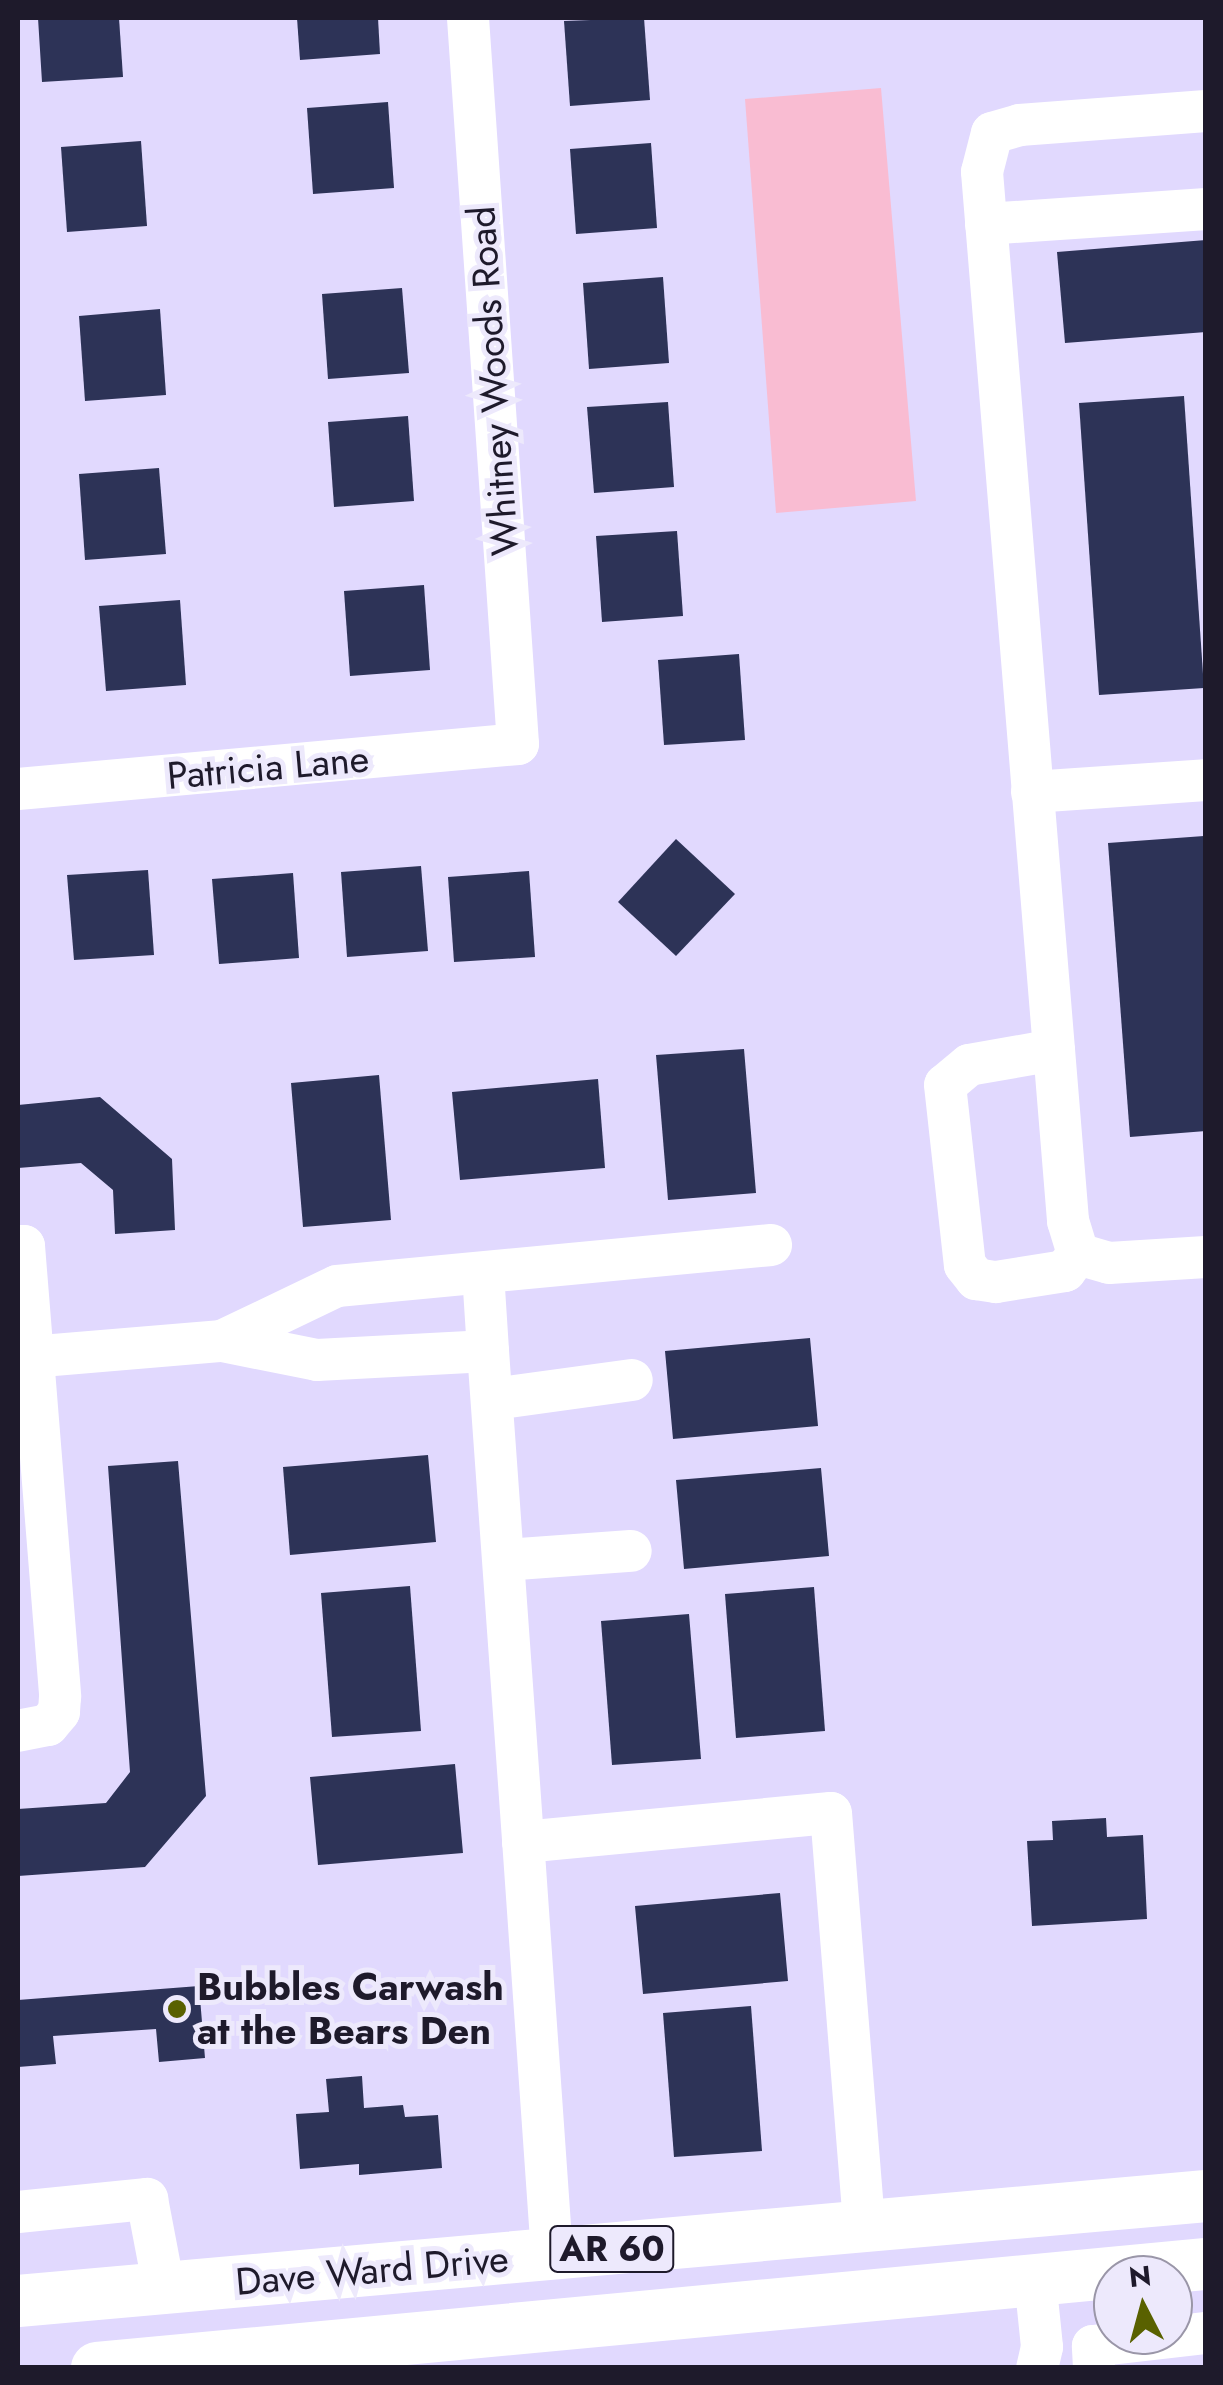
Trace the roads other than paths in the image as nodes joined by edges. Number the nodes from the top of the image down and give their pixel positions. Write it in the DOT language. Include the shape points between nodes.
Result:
graph roads {
  1 [pos="468,18"];
  2 [pos="1206,111"];
  3 [pos="1206,209"];
  4 [pos="986,224"];
  5 [pos="518,744"];
  6 [pos="1206,780"];
  7 [pos="18,788"];
  8 [pos="1032,792"];
  9 [pos="1054,1050"];
  10 [pos="770,1245"];
  11 [pos="18,1246"];
  12 [pos="1078,1254"];
  13 [pos="1206,1257"];
  14 [pos="483,1272"];
  15 [pos="222,1341"];
  16 [pos="488,1351"];
  17 [pos="26,1358"];
  18 [pos="632,1380"];
  19 [pos="493,1399"];
  20 [pos="29,1456"];
  21 [pos="630,1550"];
  22 [pos="504,1560"];
  23 [pos="36,1625"];
  24 [pos="18,1731"];
  25 [pos="523,1842"];
  26 [pos="1206,2196"];
  27 [pos="18,2212"];
  28 [pos="864,2227"];
  29 [pos="552,2254"];
  30 [pos="1206,2264"];
  31 [pos="318,2275"];
  32 [pos="1035,2279"];
  33 [pos="164,2288"];
  34 [pos="18,2301"];
  35 [pos="18,2333"];
  36 [pos="1206,2333"];
  37 [pos="96,2368"];
  38 [pos="1037,2368"];
  39 [pos="1094,2368"];
  1 -- 5 [label="street, Whitney Woods Road"];
  2 -- 4 [label="street" via="1020,125 992,134 982,172"];
  3 -- 4 [label="street"];
  4 -- 8 [label="street"];
  5 -- 7 [label="street, Patricia Lane"];
  6 -- 8 [label="street"];
  8 -- 9 [label="street"];
  9 -- 12 [label="street" via="1068,1222"];
  9 -- 12 [label="street" via="969,1065 945,1086 965,1265 976,1279 996,1282 1065,1270"];
  10 -- 14 [label="street"];
  11 -- 17 [label="street" via="24,1246"];
  12 -- 13 [label="street" via="1109,1263"];
  14 -- 15 [label="street" via="338,1286"];
  14 -- 16 [label="street"];
  15 -- 16 [label="street" via="317,1360"];
  15 -- 17 [label="street"];
  16 -- 19 [label="street"];
  17 -- 20 [label="street"];
  18 -- 19 [label="street"];
  19 -- 22 [label="street"];
  20 -- 23 [label="street"];
  21 -- 22 [label="street"];
  22 -- 25 [label="street"];
  23 -- 24 [label="street" via="59,1712 48,1724"];
  25 -- 28 [label="street" via="831,1813"];
  25 -- 29 [label="street"];
  26 -- 28 [label="main road, Dave Ward Drive / AR 60"];
  27 -- 33 [label="street" via="147,2199"];
  28 -- 29 [label="main road, Dave Ward Drive / AR 60"];
  29 -- 31 [label="main road, Dave Ward Drive / AR 60"];
  30 -- 32 [label="main road, Dave Ward Drive / AR 60"];
  31 -- 33 [label="main road, Dave Ward Drive / AR 60"];
  31 -- 35 [label="main road" via="279,2296 234,2308"];
  32 -- 37 [label="main road, Dave Ward Drive / AR 60"];
  32 -- 38 [label="street" via="1042,2347"];
  33 -- 34 [label="main road, Dave Ward Drive / AR 60"];
  36 -- 39 [label="street" via="1092,2346"];
}
